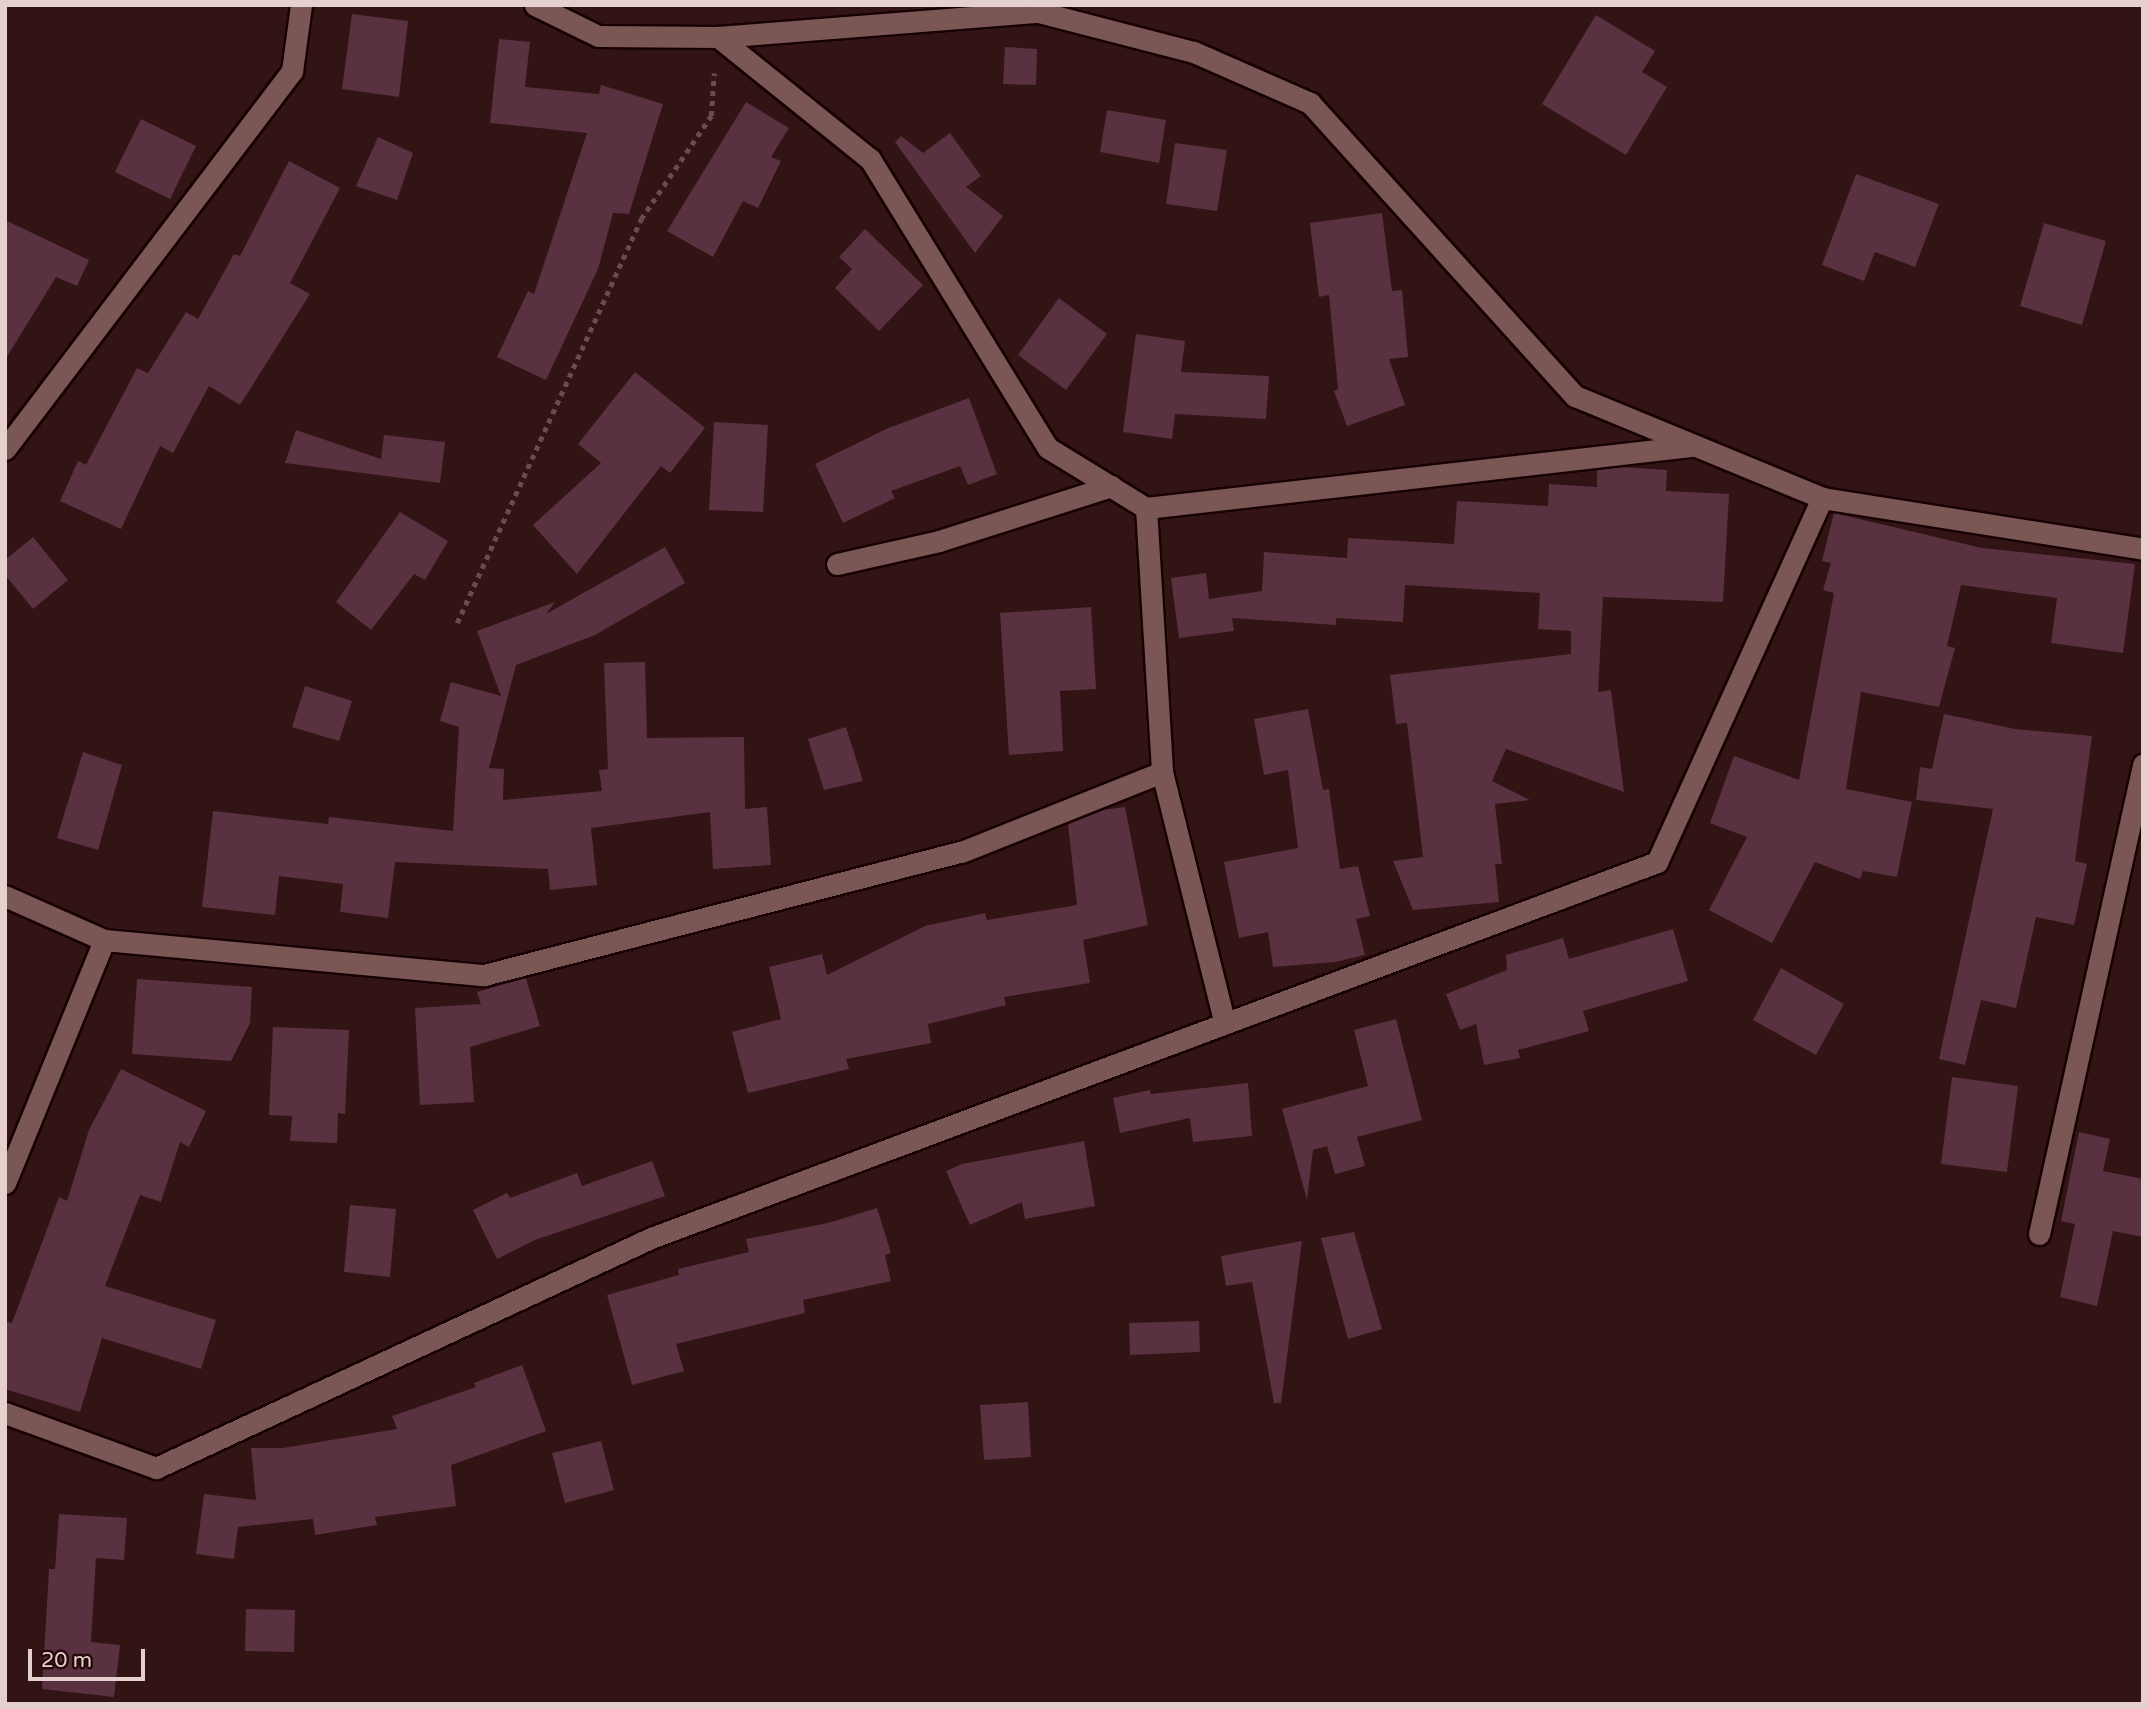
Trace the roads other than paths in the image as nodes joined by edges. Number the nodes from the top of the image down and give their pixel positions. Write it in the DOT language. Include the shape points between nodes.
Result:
graph roads {
  1 [pos="301,5"];
  2 [pos="535,5"];
  3 [pos="718,37"];
  4 [pos="1696,446"];
  5 [pos="5,450"];
  6 [pos="1111,486"];
  7 [pos="1822,498"];
  8 [pos="1146,508"];
  9 [pos="2143,550"];
  10 [pos="837,564"];
  11 [pos="2143,764"];
  12 [pos="1162,772"];
  13 [pos="5,896"];
  14 [pos="104,940"];
  15 [pos="1224,1021"];
  16 [pos="5,1183"];
  17 [pos="2039,1234"];
  18 [pos="5,1413"];
  1 -- 5 [label="street" via="292,71"];
  2 -- 3 [label="street" via="598,36"];
  3 -- 4 [label="street" via="1039,12 1194,52 1310,103 1575,396"];
  3 -- 6 [label="street" via="870,159 1048,448"];
  4 -- 7 [label="street"];
  4 -- 8 [label="street"];
  6 -- 8 [label="street"];
  6 -- 10 [label="street" via="939,541"];
  7 -- 9 [label="street"];
  7 -- 15 [label="street" via="1657,862"];
  8 -- 12 [label="street"];
  11 -- 17 [label="street"];
  12 -- 14 [label="street" via="961,852 484,975"];
  12 -- 15 [label="street"];
  13 -- 14 [label="street"];
  14 -- 16 [label="street"];
  15 -- 18 [label="street" via="651,1238 156,1468"];
}
